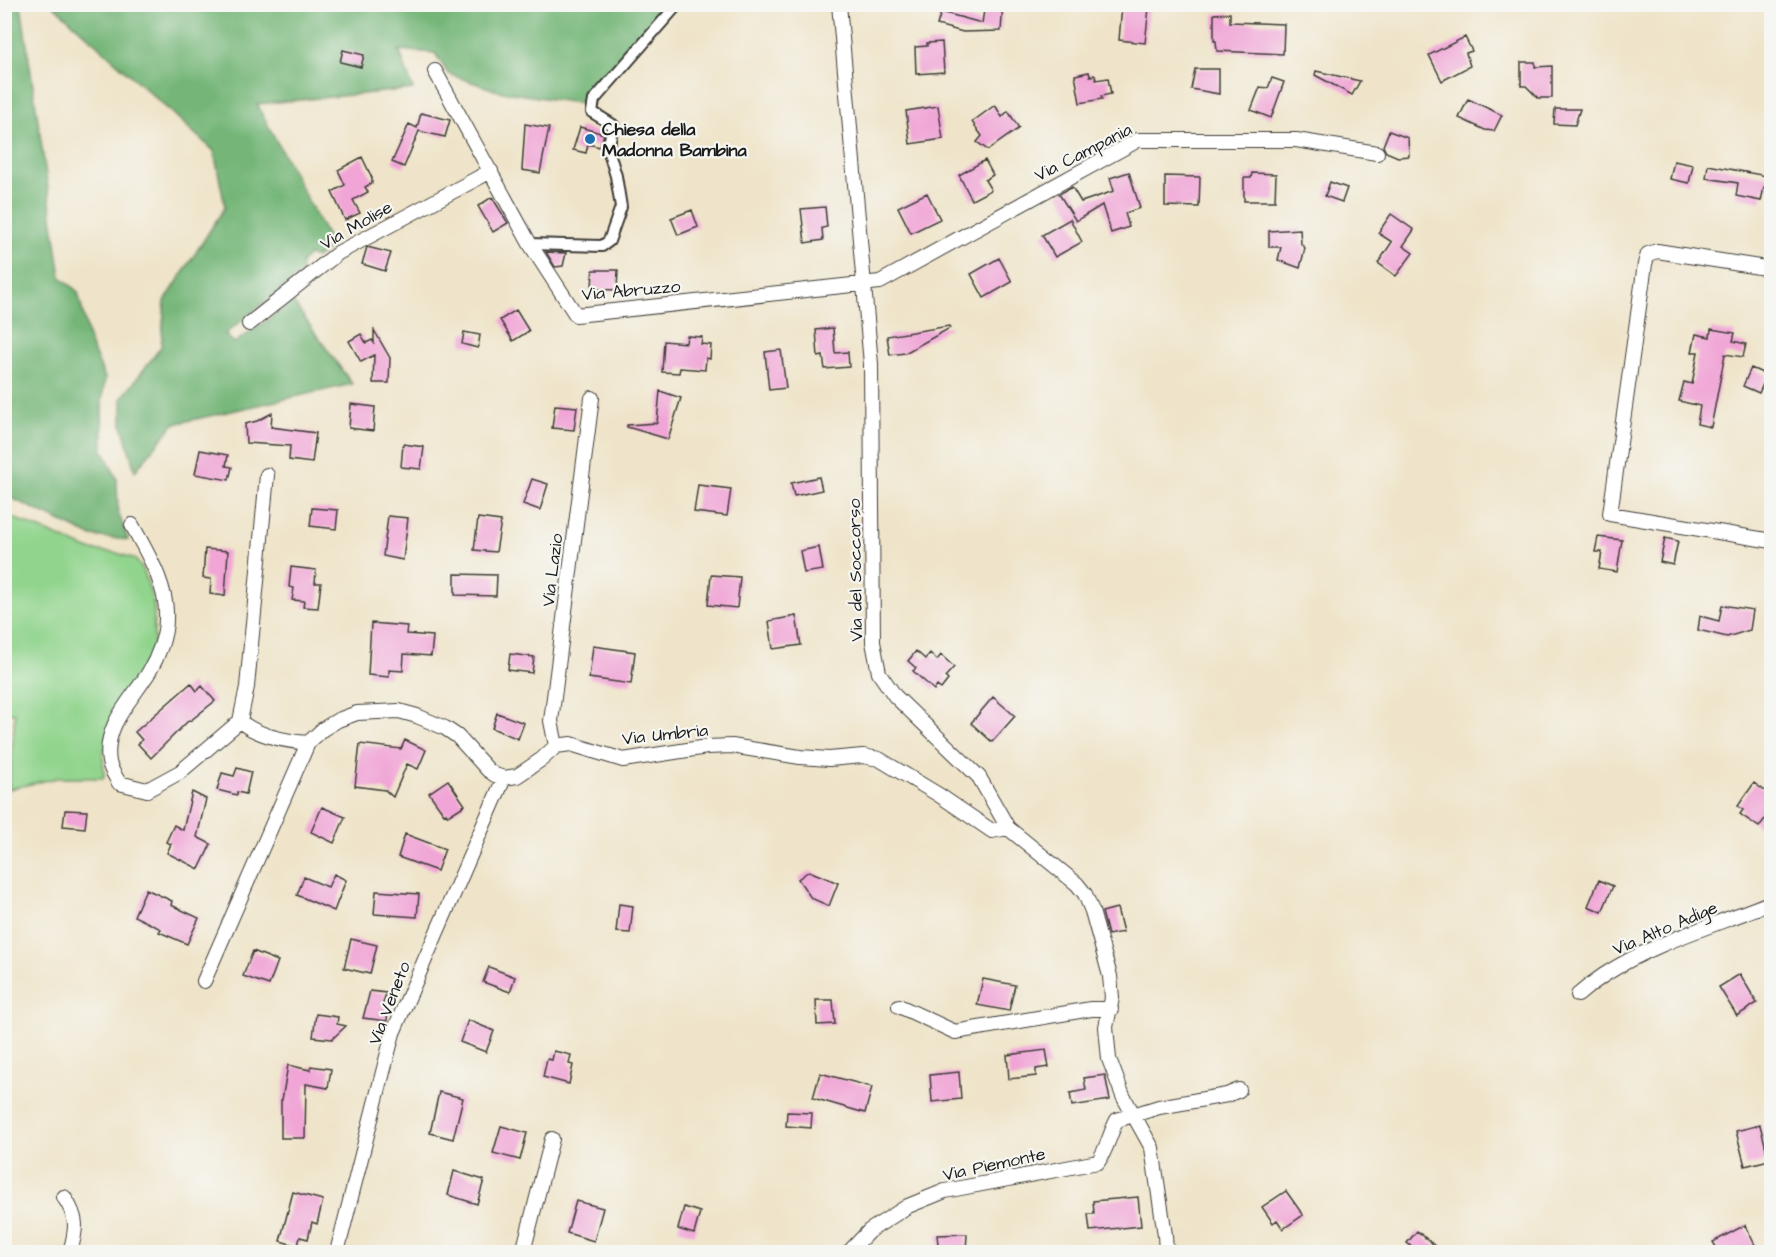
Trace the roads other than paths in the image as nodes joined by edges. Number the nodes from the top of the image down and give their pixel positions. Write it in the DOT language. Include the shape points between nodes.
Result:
graph roads {
  1 [pos="678,4"];
  2 [pos="839,4"];
  3 [pos="435,70"];
  4 [pos="1377,153"];
  5 [pos="490,171"];
  6 [pos="530,244"];
  7 [pos="1772,269"];
  8 [pos="863,284"];
  9 [pos="249,324"];
  10 [pos="592,398"];
  11 [pos="267,475"];
  12 [pos="132,525"];
  13 [pos="1772,541"];
  14 [pos="240,721"];
  15 [pos="308,743"];
  16 [pos="556,746"];
  17 [pos="504,778"];
  18 [pos="1008,828"];
  19 [pos="1772,902"];
  20 [pos="204,981"];
  21 [pos="1578,995"];
  22 [pos="899,1006"];
  23 [pos="1111,1009"];
  24 [pos="1239,1090"];
  25 [pos="1135,1116"];
  26 [pos="552,1139"];
  27 [pos="64,1197"];
  28 [pos="70,1252"];
  29 [pos="337,1252"];
  30 [pos="523,1252"];
  31 [pos="849,1252"];
  32 [pos="1166,1252"];
  1 -- 6 [label="street" via="594,100 592,112 613,125 608,149 621,207 609,241 602,246"];
  2 -- 8 [label="street, Via del Soccorso"];
  3 -- 5 [label="street, Via Abruzzo"];
  4 -- 8 [label="street, Via Campania" via="1296,140 1138,140 880,282"];
  5 -- 6 [label="street, Via Abruzzo"];
  5 -- 9 [label="street, Via Molise" via="338,253"];
  6 -- 8 [label="street, Via Abruzzo" via="576,315"];
  7 -- 13 [label="street" via="1657,251 1648,254 1610,513"];
  8 -- 18 [label="street, Via del Soccorso" via="872,364 873,642 879,673 895,696 979,777"];
  10 -- 16 [label="street, Via Lazio" via="550,721"];
  11 -- 14 [label="street" via="247,687"];
  12 -- 14 [label="street" via="162,588 167,617 150,671 125,704 110,738 109,763 118,783 147,790 180,772"];
  14 -- 15 [label="street" via="247,728 290,742"];
  15 -- 17 [label="street" via="323,729 348,716 399,711 445,728 462,740 488,770"];
  15 -- 20 [label="street"];
  16 -- 17 [label="street" via="517,776"];
  16 -- 18 [label="street, Via Umbria" via="571,744 623,760 732,746 800,757 863,756 879,759 992,831"];
  17 -- 29 [label="street, Via Veneto" via="393,1033"];
  18 -- 23 [label="street, Via del Soccorso" via="1085,894 1110,976"];
  19 -- 21 [label="street, Via Alto Adige" via="1661,946 1603,975"];
  22 -- 23 [label="street" via="955,1032"];
  23 -- 25 [label="street, Via del Soccorso" via="1106,1027 1108,1059"];
  24 -- 25 [label="street"];
  25 -- 31 [label="street, Via Piemonte" via="1117,1120 1098,1162 945,1191 888,1218"];
  25 -- 32 [label="street, Via del Soccorso" via="1152,1148"];
  26 -- 30 [label="street"];
  27 -- 28 [label="street" via="74,1211 76,1223"];
}
